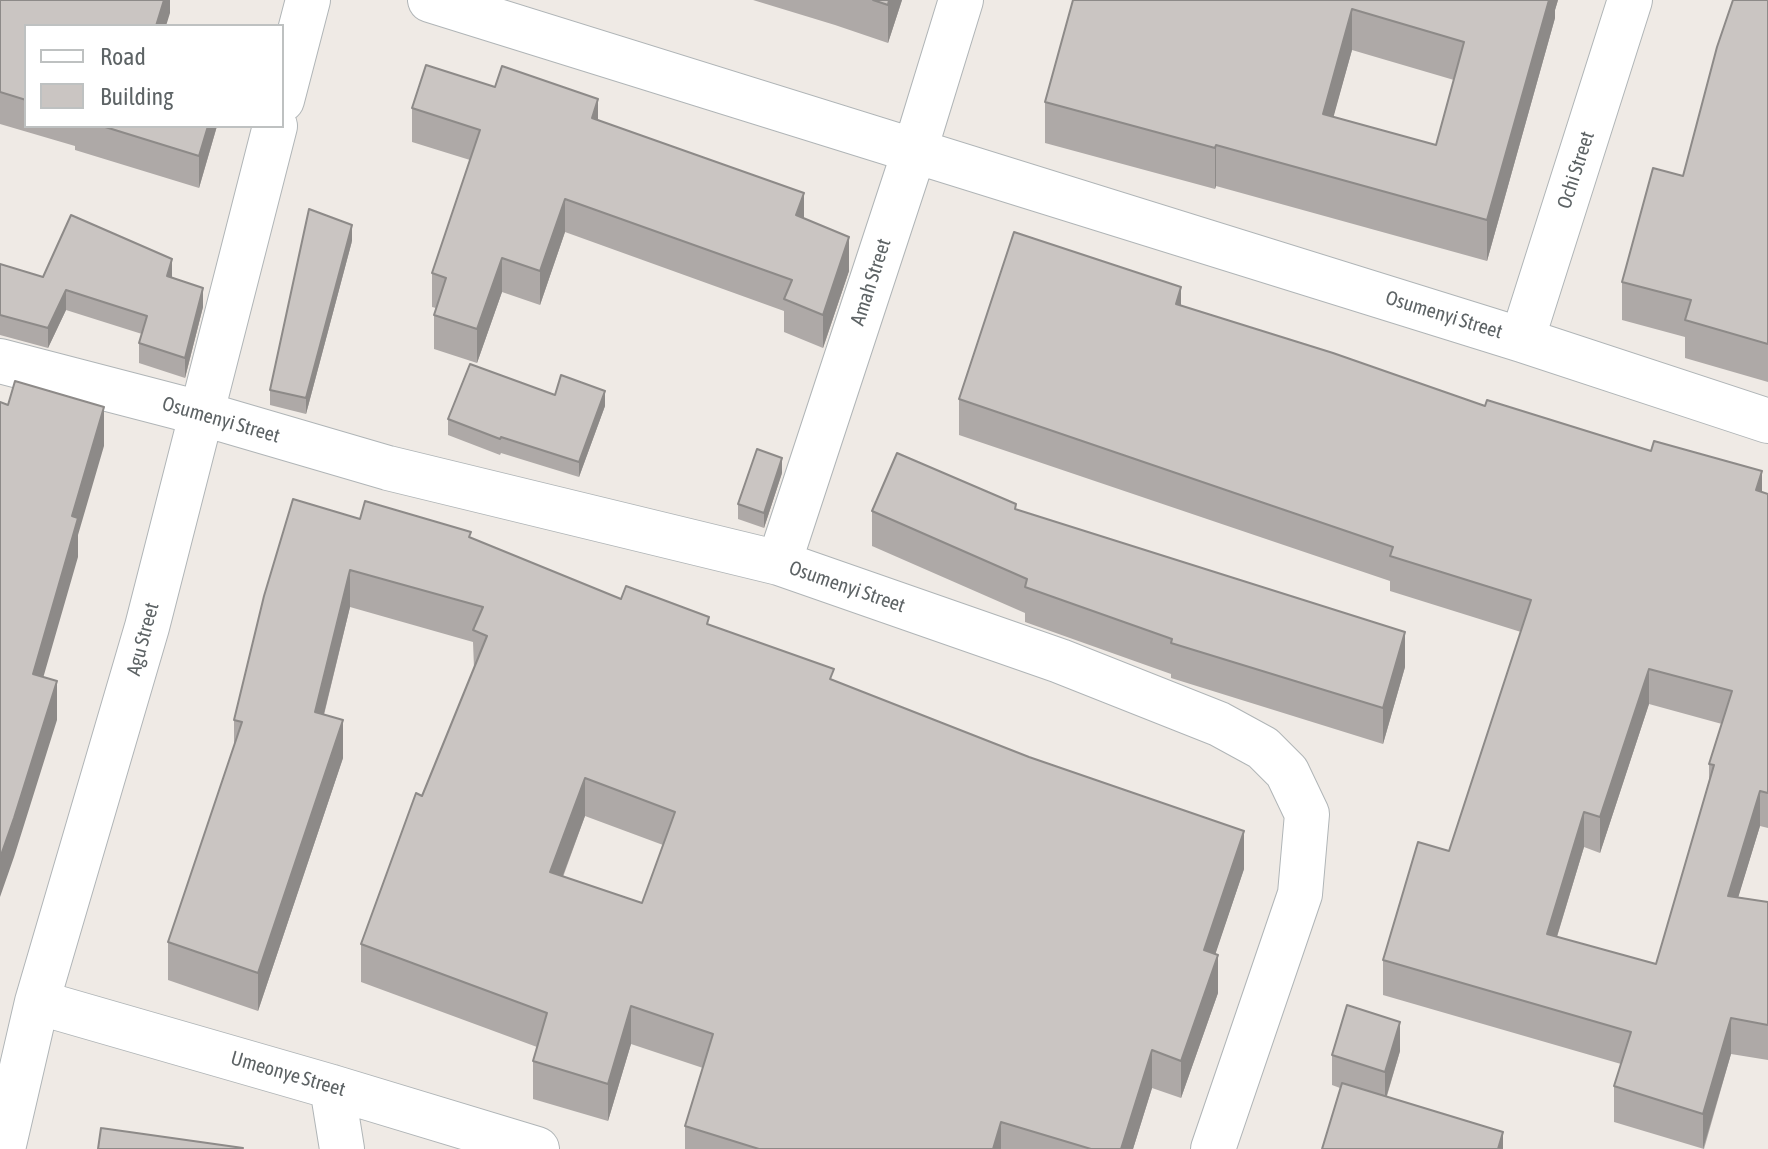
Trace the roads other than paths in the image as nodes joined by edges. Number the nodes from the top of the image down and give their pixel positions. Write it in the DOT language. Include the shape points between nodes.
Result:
graph roads {
  1 [pos="308,0"];
  2 [pos="430,0"];
  3 [pos="961,0"];
  4 [pos="1630,0"];
  5 [pos="284,92"];
  6 [pos="274,128"];
  7 [pos="914,151"];
  8 [pos="1522,340"];
  9 [pos="0,361"];
  10 [pos="200,413"];
  11 [pos="1768,421"];
  12 [pos="779,563"];
  13 [pos="37,1002"];
  14 [pos="332,1087"];
  15 [pos="3,1149"];
  16 [pos="342,1149"];
  17 [pos="537,1149"];
  18 [pos="1213,1149"];
  1 -- 5 [label="street"];
  2 -- 7 [label="street, Osumenyi Street"];
  3 -- 7 [label="street, Amah Street"];
  4 -- 8 [label="street, Ochi Street"];
  6 -- 10 [label="street, Agu Street"];
  7 -- 8 [label="street, Osumenyi Street"];
  7 -- 12 [label="street, Amah Street"];
  8 -- 11 [label="street, Osumenyi Street"];
  9 -- 10 [label="street, Osumenyi Street"];
  10 -- 12 [label="street, Osumenyi Street" via="388,468"];
  10 -- 13 [label="street, Agu Street" via="147,627"];
  12 -- 18 [label="street, Osumenyi Street" via="1060,661 1219,724 1263,748 1287,772 1307,814 1300,894"];
  13 -- 14 [label="street, Umeonye Street"];
  13 -- 15 [label="street, Agu Street"];
  14 -- 16 [label="street"];
  14 -- 17 [label="street, Umeonye Street"];
}
